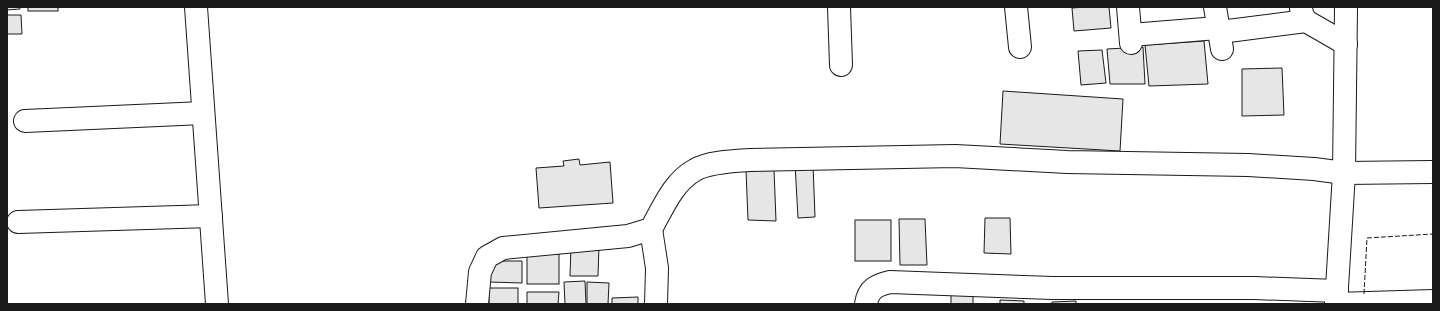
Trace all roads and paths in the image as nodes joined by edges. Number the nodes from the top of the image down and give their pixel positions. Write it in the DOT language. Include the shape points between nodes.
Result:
graph roads {
  1 [pos="196,7"];
  2 [pos="839,7"];
  3 [pos="1016,7"];
  4 [pos="1128,7"];
  5 [pos="1346,7"];
  6 [pos="1304,14"];
  7 [pos="1217,17"];
  8 [pos="1346,44"];
  9 [pos="1020,47"];
  10 [pos="1222,49"];
  11 [pos="841,65"];
  12 [pos="203,113"];
  13 [pos="25,121"];
  14 [pos="1433,172"];
  15 [pos="1344,173"];
  16 [pos="211,216"];
  17 [pos="18,222"];
  18 [pos="651,229"];
  19 [pos="1337,299"];
  20 [pos="1433,301"];
  21 [pos="1405,303"];
  22 [pos="217,304"];
  23 [pos="477,304"];
  24 [pos="656,304"];
  25 [pos="866,304"];
  1 -- 12 [label="street"];
  2 -- 11 [label="street"];
  3 -- 9 [label="street"];
  4 -- 7 [label="street" via="1131,38"];
  5 -- 8 [label="street"];
  6 -- 7 [label="street" via="1228,31"];
  6 -- 8 [label="street"];
  7 -- 10 [label="street"];
  8 -- 15 [label="street"];
  12 -- 13 [label="street"];
  12 -- 16 [label="street"];
  14 -- 15 [label="street"];
  15 -- 18 [label="street" via="1248,165 1066,162 955,156 750,160 719,163 696,169 679,182"];
  15 -- 19 [label="street"];
  16 -- 17 [label="street"];
  16 -- 22 [label="street"];
  18 -- 23 [label="street" via="628,236 502,248 487,257 480,272"];
  18 -- 24 [label="street" via="657,268"];
  19 -- 21 [label="street"];
  19 -- 25 [label="street" via="1254,288 1053,288 890,282 870,290"];
  20 -- 21 [label="street"];
}
